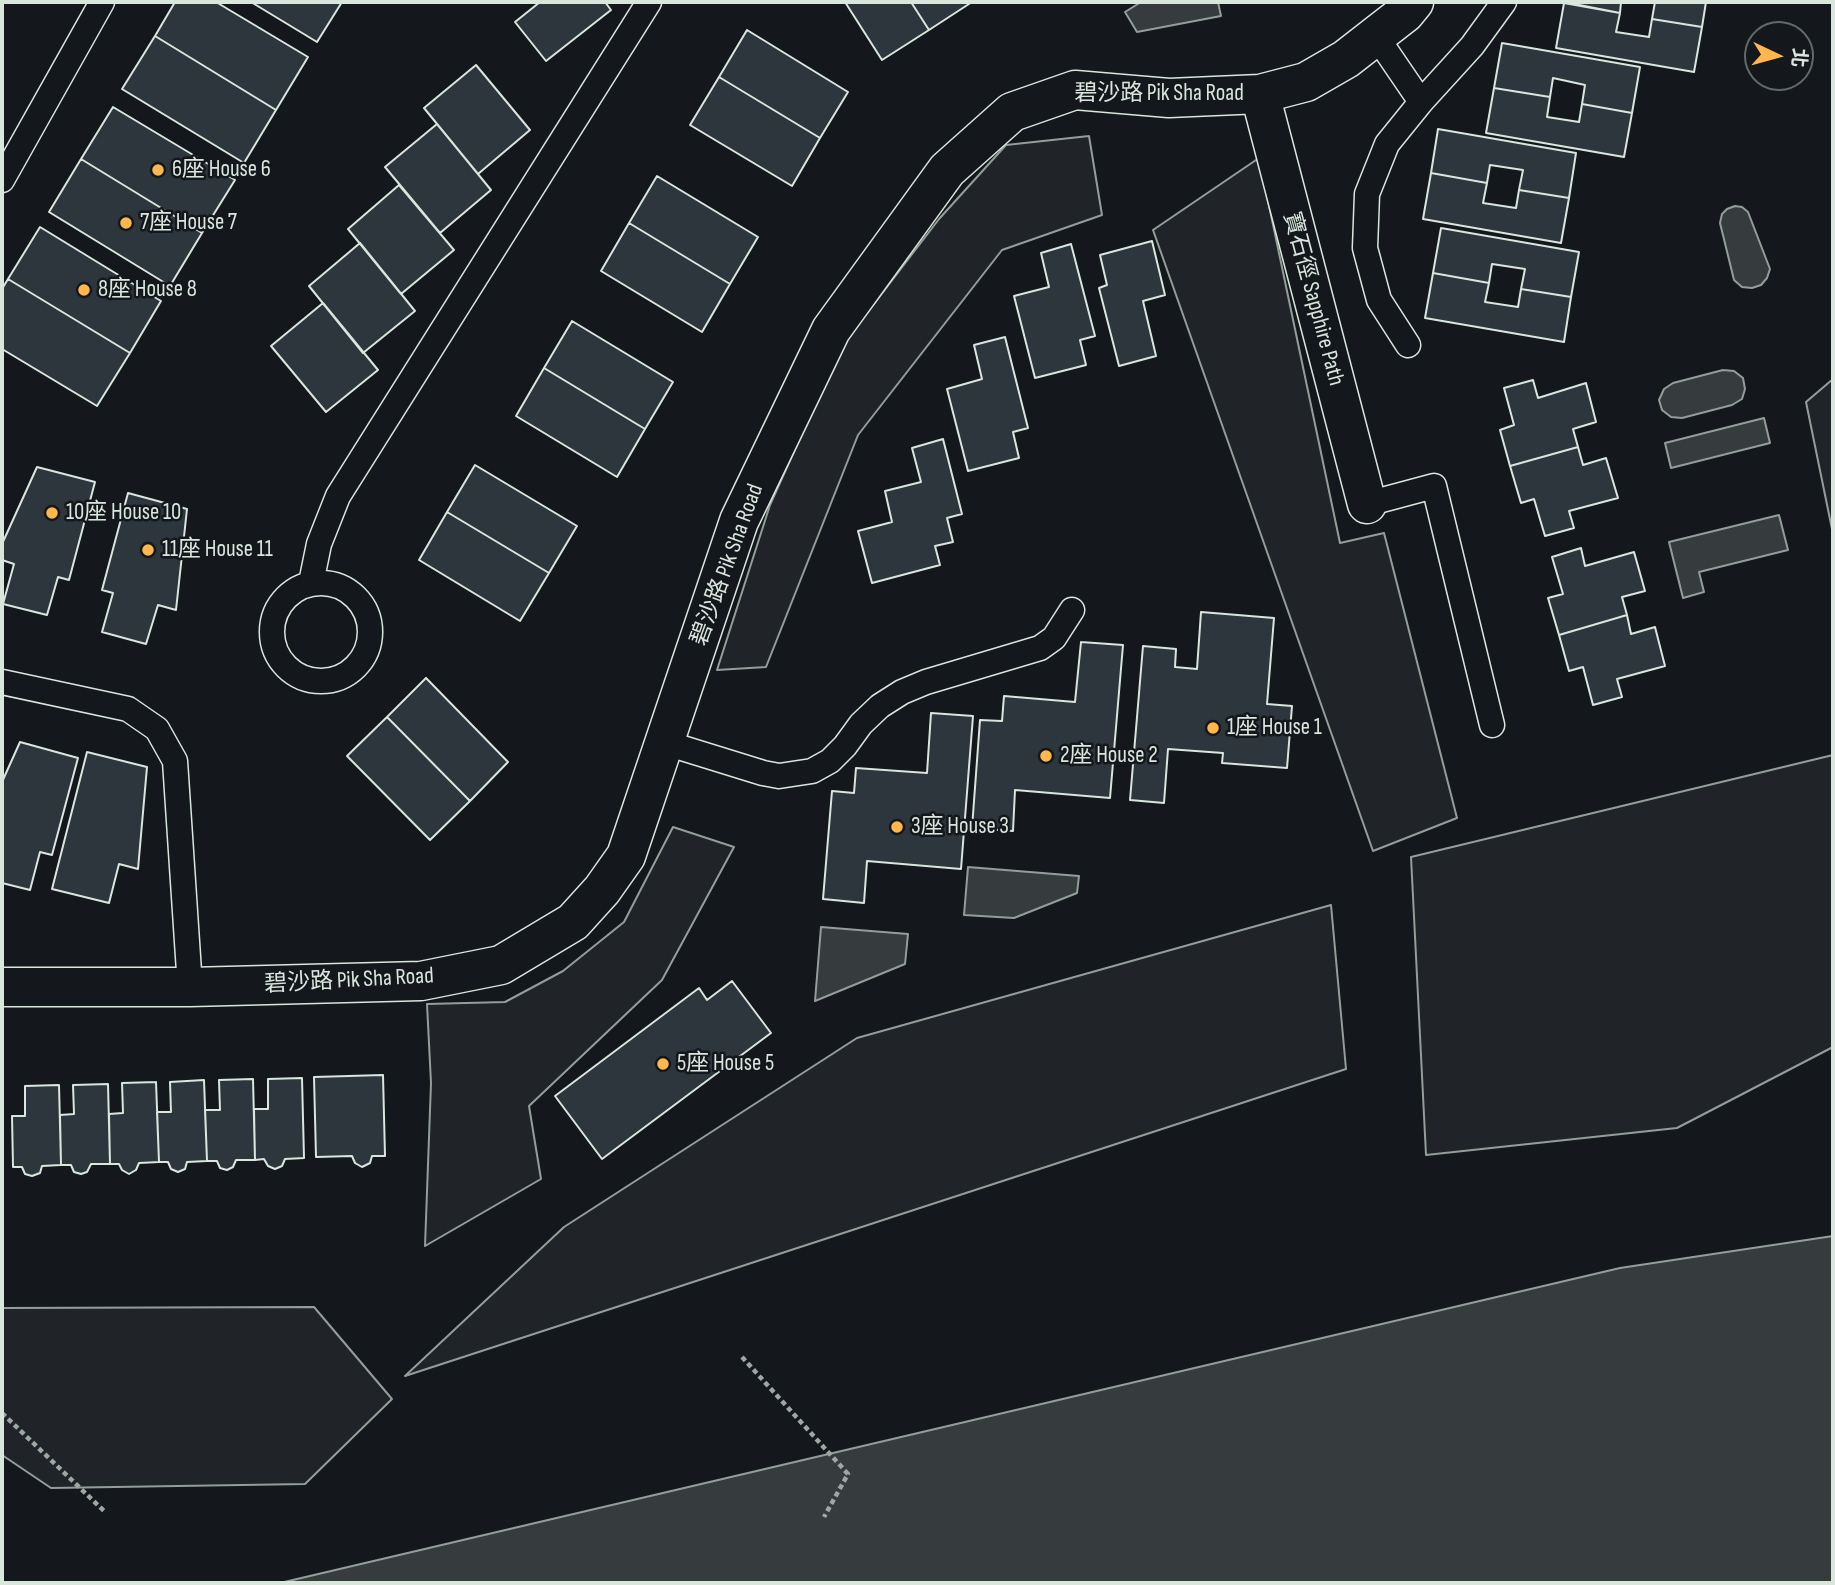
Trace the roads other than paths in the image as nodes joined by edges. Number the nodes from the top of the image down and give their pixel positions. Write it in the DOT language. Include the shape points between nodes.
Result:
graph roads {
  1 [pos="102,2"];
  2 [pos="649,2"];
  3 [pos="1414,2"];
  4 [pos="1504,2"];
  5 [pos="1376,36"];
  6 [pos="1260,94"];
  7 [pos="1421,102"];
  8 [pos="2,180"];
  9 [pos="1408,345"];
  10 [pos="1367,504"];
  11 [pos="311,583"];
  12 [pos="1072,610"];
  13 [pos="2,682"];
  14 [pos="1492,725"];
  15 [pos="666,743"];
  16 [pos="2,987"];
  17 [pos="190,987"];
  1 -- 8 [label="lane"];
  2 -- 11 [label="lane" via="338,496 319,544"];
  3 -- 5 [label="street, 碧沙路 Pik Sha Road"];
  4 -- 7 [label="lane" via="1472,47"];
  5 -- 6 [label="street, 碧沙路 Pik Sha Road" via="1306,82"];
  5 -- 7 [label="lane"];
  6 -- 10 [label="street, 寶石徑 Sapphire Path"];
  6 -- 15 [label="street, 碧沙路 Pik Sha Road" via="1169,98 1075,90 1012,112 947,170 831,330 739,521"];
  7 -- 9 [label="lane" via="1387,144 1367,194 1364,248 1379,300"];
  10 -- 14 [label="lane" via="1434,486"];
  11 -- 11 [label="lane" via="333,584 353,594 366,612 371,633 365,655 351,673 331,681 309,681 289,671 276,653 271,631 277,610 291,592"];
  12 -- 15 [label="lane" via="1054,638 1040,648 902,692 861,724 830,761 812,771 779,776"];
  13 -- 17 [label="lane" via="128,709 157,729 176,761"];
  15 -- 17 [label="street, 碧沙路 Pik Sha Road" via="626,856 603,890 573,922 502,965 421,981"];
  16 -- 17 [label="street, 碧沙路 Pik Sha Road"];
}
